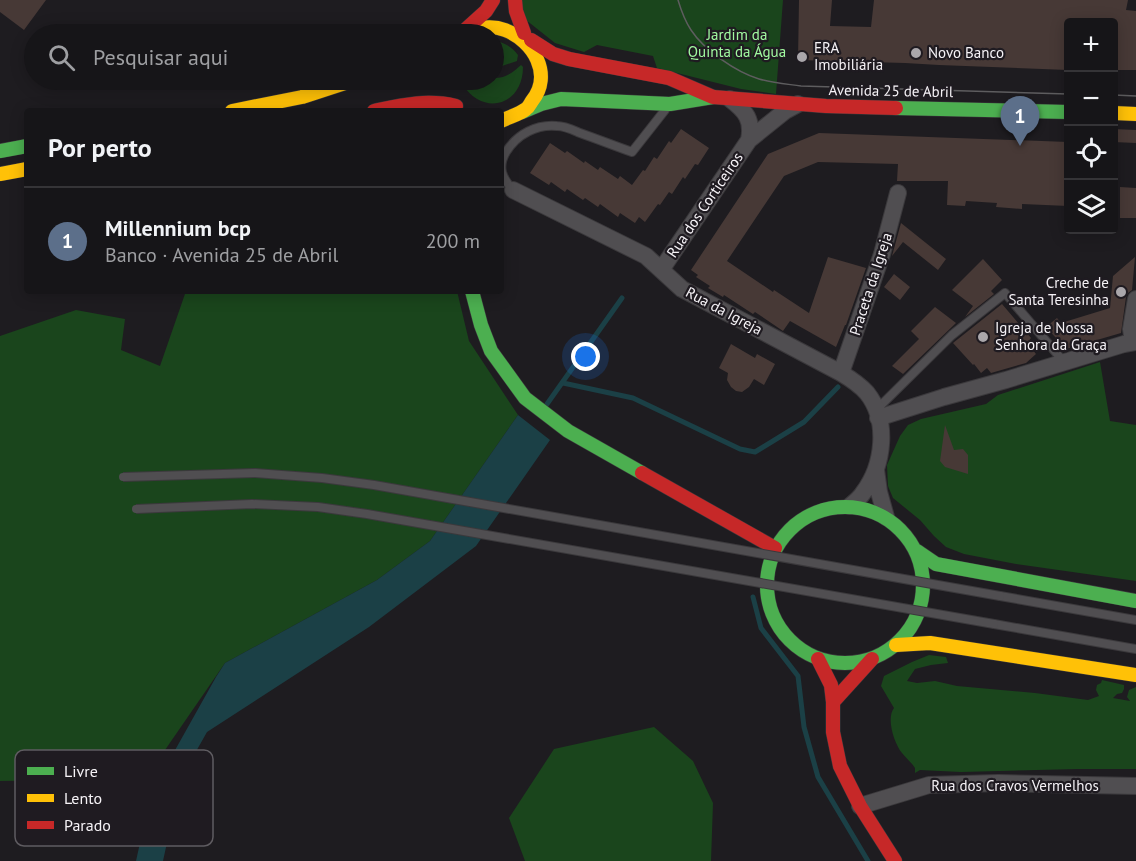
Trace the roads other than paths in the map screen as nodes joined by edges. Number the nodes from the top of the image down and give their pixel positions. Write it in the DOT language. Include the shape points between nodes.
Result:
graph roads {
  1 [pos="493,0"];
  2 [pos="515,0"];
  3 [pos="471,24"];
  4 [pos="480,24"];
  5 [pos="527,37"];
  6 [pos="325,90"];
  7 [pos="446,90"];
  8 [pos="713,97"];
  9 [pos="730,99"];
  10 [pos="670,104"];
  11 [pos="798,104"];
  12 [pos="248,108"];
  13 [pos="388,108"];
  14 [pos="457,108"];
  15 [pos="458,108"];
  16 [pos="1064,112"];
  17 [pos="1118,113"];
  18 [pos="1136,114"];
  19 [pos="511,117"];
  20 [pos="504,130"];
  21 [pos="749,140"];
  22 [pos="24,147"];
  23 [pos="0,151"];
  24 [pos="504,156"];
  25 [pos="24,170"];
  26 [pos="0,174"];
  27 [pos="504,180"];
  28 [pos="513,190"];
  29 [pos="898,193"];
  30 [pos="661,270"];
  31 [pos="473,294"];
  32 [pos="1136,299"];
  33 [pos="1135,342"];
  34 [pos="1064,362"];
  35 [pos="841,373"];
  36 [pos="877,414"];
  37 [pos="876,470"];
  38 [pos="123,477"];
  39 [pos="850,506"];
  40 [pos="136,509"];
  41 [pos="886,517"];
  42 [pos="775,548"];
  43 [pos="917,551"];
  44 [pos="1136,601"];
  45 [pos="1136,620"];
  46 [pos="896,645"];
  47 [pos="1136,649"];
  48 [pos="818,659"];
  49 [pos="872,659"];
  50 [pos="1136,675"];
  51 [pos="833,702"];
  52 [pos="1136,786"];
  53 [pos="860,806"];
  54 [pos="895,861"];
  1 -- 3 [label="main road"];
  2 -- 5 [label="main road"];
  4 -- 5 [label="main road, Avenida 25 de Abril" via="505,23"];
  5 -- 8 [label="main road, Avenida 25 de Abril" via="552,54 669,78"];
  5 -- 19 [label="main road" via="541,59 541,82 531,103"];
  6 -- 12 [label="main road"];
  7 -- 15 [label="main road"];
  8 -- 9 [label="main road, Avenida 25 de Abril"];
  8 -- 10 [label="main road, Avenida 25 de Abril"];
  9 -- 11 [label="main road, Avenida 25 de Abril"];
  9 -- 21 [label="street" via="747,116"];
  10 -- 19 [label="main road, Avenida 25 de Abril" via="561,99 536,104"];
  10 -- 24 [label="lane" via="632,152 560,126 540,126 525,133"];
  11 -- 16 [label="main road, Avenida 25 de Abril"];
  11 -- 21 [label="street, Rua dos Corticeiros"];
  13 -- 14 [label="main road" via="422,101"];
  17 -- 18 [label="main road"];
  19 -- 20 [label="main road"];
  21 -- 30 [label="street, Rua dos Corticeiros"];
  22 -- 23 [label="main road"];
  25 -- 26 [label="main road"];
  27 -- 28 [label="lane"];
  28 -- 30 [label="street, Rua da Igreja" via="646,256"];
  29 -- 35 [label="street, Praceta da Igreja" via="882,254"];
  30 -- 35 [label="street, Rua da Igreja" via="682,289"];
  31 -- 42 [label="main road" via="491,351 525,398 568,431"];
  32 -- 33 [label="street" via="1131,329"];
  33 -- 34 [label="street"];
  34 -- 36 [label="street"];
  34 -- 36 [label="lane" via="1005,293 952,335"];
  35 -- 36 [label="street, Rua da Igreja" via="865,391"];
  36 -- 37 [label="street, Rua da Igreja" via="882,446"];
  37 -- 39 [label="street, Rua da Igreja" via="862,495"];
  37 -- 41 [label="street, Rua da Igreja"];
  38 -- 45 [label="lane, bridge" via="255,474 322,478"];
  39 -- 41 [label="main road"];
  39 -- 42 [label="main road" via="806,516 788,530"];
  40 -- 47 [label="lane, bridge" via="252,504 357,512"];
  41 -- 43 [label="main road" via="904,532"];
  42 -- 48 [label="main road" via="767,574 768,601 777,626 795,646"];
  43 -- 44 [label="main road" via="936,564"];
  43 -- 46 [label="main road" via="924,576 922,602 913,626"];
  46 -- 49 [label="main road"];
  46 -- 50 [label="main road" via="930,643"];
  48 -- 49 [label="main road" via="845,664"];
  48 -- 51 [label="main road" via="831,685"];
  49 -- 51 [label="main road"];
  51 -- 53 [label="main road" via="833,732 840,766"];
  52 -- 53 [label="street, Rua dos Cravos Vermelhos" via="929,785"];
  53 -- 54 [label="main road"];
}
